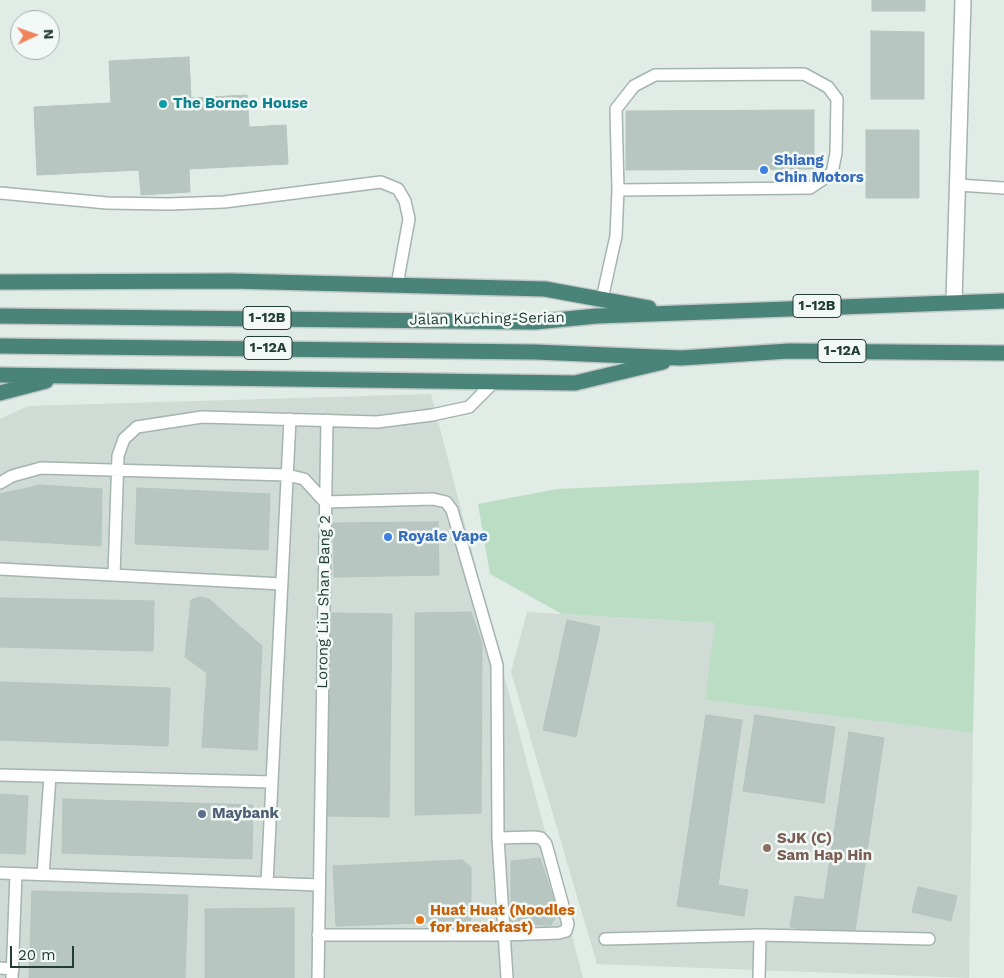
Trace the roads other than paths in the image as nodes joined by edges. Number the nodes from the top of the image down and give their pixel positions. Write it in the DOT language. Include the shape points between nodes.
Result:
graph roads {
  1 [pos="963,0"];
  2 [pos="958,185"];
  3 [pos="1004,188"];
  4 [pos="618,190"];
  5 [pos="0,193"];
  6 [pos="1,282"];
  7 [pos="397,285"];
  8 [pos="602,299"];
  9 [pos="1004,300"];
  10 [pos="954,302"];
  11 [pos="679,314"];
  12 [pos="0,316"];
  13 [pos="0,346"];
  14 [pos="1004,353"];
  15 [pos="681,358"];
  16 [pos="0,375"];
  17 [pos="67,376"];
  18 [pos="494,382"];
  19 [pos="0,393"];
  20 [pos="290,419"];
  21 [pos="327,420"];
  22 [pos="118,470"];
  23 [pos="287,475"];
  24 [pos="0,483"];
  25 [pos="325,502"];
  26 [pos="0,569"];
  27 [pos="114,575"];
  28 [pos="282,584"];
  29 [pos="0,775"];
  30 [pos="50,776"];
  31 [pos="272,782"];
  32 [pos="498,838"];
  33 [pos="0,873"];
  34 [pos="16,874"];
  35 [pos="43,875"];
  36 [pos="267,883"];
  37 [pos="319,885"];
  38 [pos="503,935"];
  39 [pos="760,935"];
  40 [pos="318,936"];
  41 [pos="605,939"];
  42 [pos="929,939"];
  43 [pos="0,968"];
  44 [pos="13,973"];
  45 [pos="318,978"];
  46 [pos="507,978"];
  47 [pos="759,978"];
  1 -- 2 [label="street"];
  2 -- 3 [label="lane"];
  2 -- 10 [label="street"];
  4 -- 4 [label="lane" via="810,188 832,173 836,153 837,99 828,87 804,74 655,75 634,86 616,109"];
  4 -- 8 [label="lane" via="616,236"];
  5 -- 7 [label="lane" via="107,203 188,203 292,195 381,182 398,189 405,201 409,220"];
  6 -- 7 [label="highway" via="231,281"];
  7 -- 8 [label="highway" via="546,288"];
  8 -- 11 [label="highway"];
  9 -- 10 [label="highway, Jalan Kuching-Serian / 1-12B"];
  10 -- 11 [label="highway, Jalan Kuching-Serian / 1-12B"];
  11 -- 12 [label="highway, Jalan Kuching-Serian / 1-12B" via="597,316 534,322"];
  13 -- 15 [label="highway, Jalan Kuching-Serian / 1-12A" via="535,352"];
  14 -- 15 [label="highway, Jalan Kuching-Serian / 1-12A" via="789,351"];
  15 -- 18 [label="highway" via="575,383"];
  16 -- 17 [label="highway"];
  17 -- 18 [label="highway"];
  17 -- 19 [label="highway"];
  18 -- 21 [label="lane" via="469,407 377,422"];
  20 -- 21 [label="lane"];
  20 -- 22 [label="lane" via="202,417 136,427 124,438 118,456"];
  20 -- 23 [label="lane"];
  21 -- 25 [label="lane"];
  22 -- 23 [label="lane"];
  22 -- 24 [label="lane" via="41,468"];
  22 -- 27 [label="lane"];
  23 -- 25 [label="lane" via="304,479"];
  23 -- 28 [label="lane"];
  25 -- 32 [label="lane, Lorong Liu Shan Bang 2" via="433,499 446,502 452,510 497,665"];
  25 -- 37 [label="lane, Lorong Liu Shan Bang 2"];
  26 -- 27 [label="lane"];
  27 -- 28 [label="lane"];
  28 -- 31 [label="lane"];
  29 -- 30 [label="lane"];
  30 -- 31 [label="lane"];
  30 -- 35 [label="lane"];
  31 -- 36 [label="lane"];
  32 -- 38 [label="lane, Lorong Liu Shan Bang 2"];
  32 -- 38 [label="lane" via="534,837 541,838 546,844 568,924 566,931 558,933"];
  33 -- 34 [label="lane"];
  34 -- 35 [label="lane"];
  34 -- 44 [label="lane"];
  35 -- 36 [label="lane"];
  36 -- 37 [label="lane"];
  37 -- 40 [label="lane, Lorong Liu Shan Bang 2"];
  38 -- 40 [label="lane"];
  38 -- 46 [label="lane, Lorong Liu Shan Bang 2"];
  39 -- 41 [label="lane"];
  39 -- 42 [label="lane"];
  39 -- 47 [label="lane"];
  40 -- 45 [label="lane, Lorong Liu Shan Bang 2"];
  43 -- 44 [label="lane"];
}
